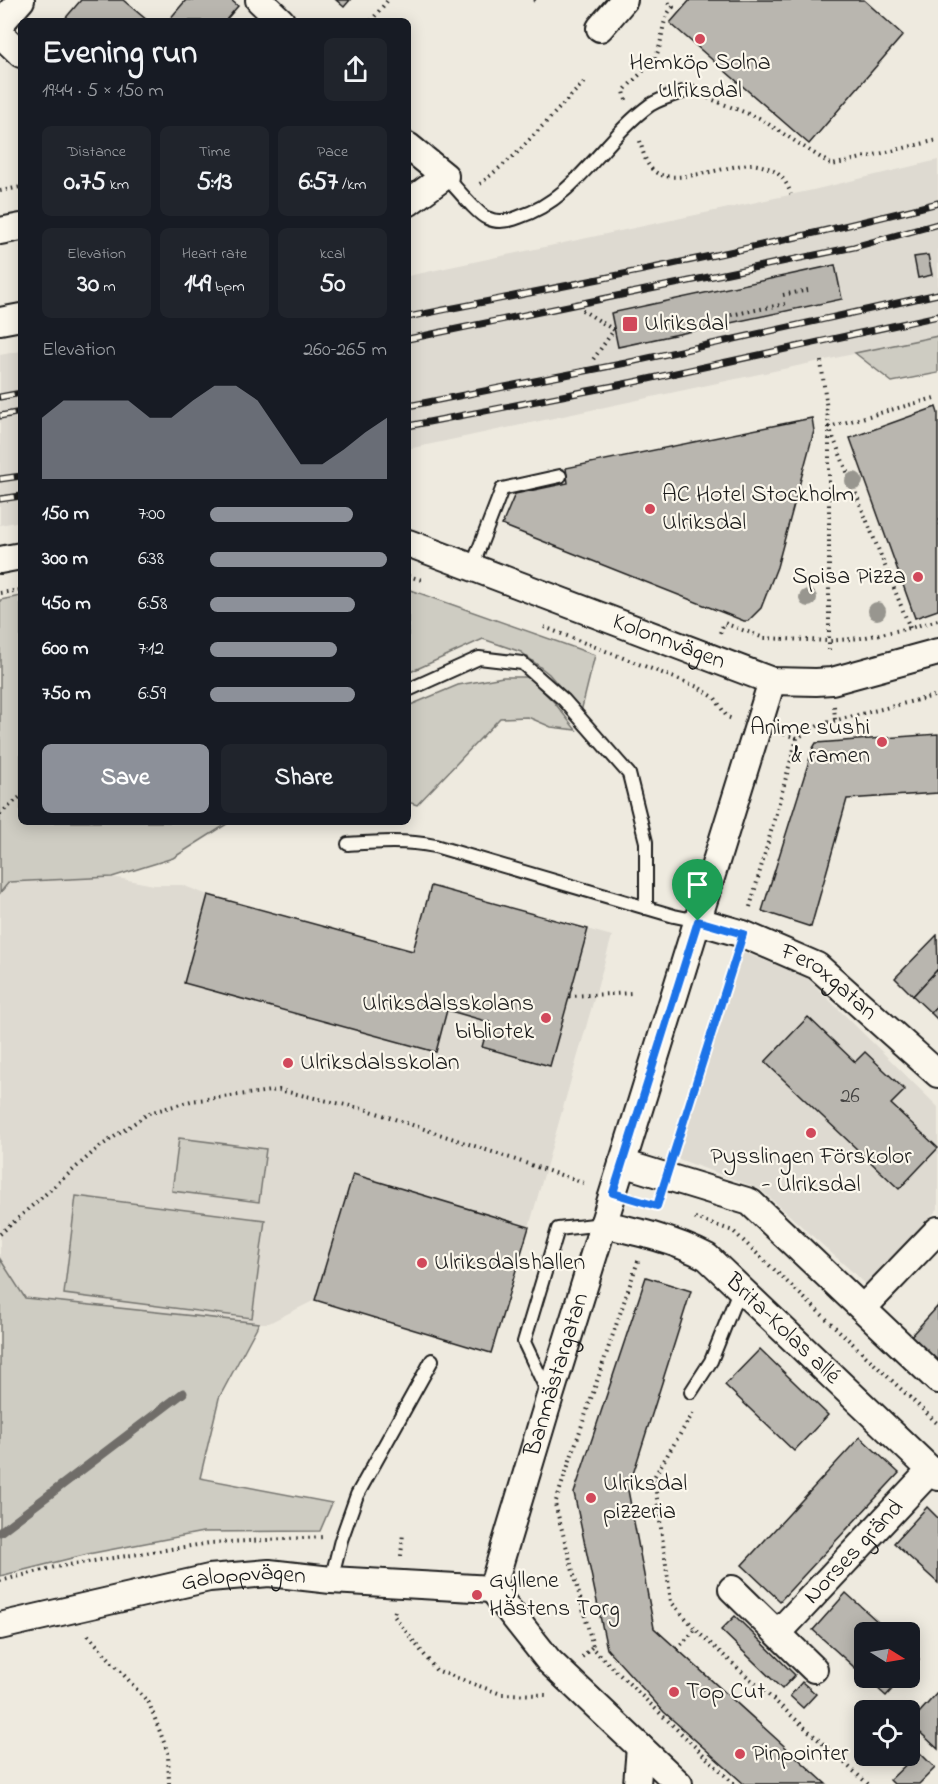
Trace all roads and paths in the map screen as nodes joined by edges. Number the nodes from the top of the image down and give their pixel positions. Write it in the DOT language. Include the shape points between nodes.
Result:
graph roads {
  1 [pos="21,0"];
  2 [pos="259,0"];
  3 [pos="388,0"];
  4 [pos="624,0"];
  5 [pos="666,0"];
  6 [pos="278,18"];
  7 [pos="373,18"];
  8 [pos="0,24"];
  9 [pos="600,28"];
  10 [pos="0,34"];
  11 [pos="18,51"];
  12 [pos="585,81"];
  13 [pos="689,90"];
  14 [pos="632,121"];
  15 [pos="938,140"];
  16 [pos="411,148"];
  17 [pos="445,176"];
  18 [pos="18,188"];
  19 [pos="0,191"];
  20 [pos="791,194"];
  21 [pos="465,196"];
  22 [pos="411,201"];
  23 [pos="18,227"];
  24 [pos="0,231"];
  25 [pos="808,290"];
  26 [pos="783,295"];
  27 [pos="785,304"];
  28 [pos="582,310"];
  29 [pos="731,315"];
  30 [pos="18,318"];
  31 [pos="0,321"];
  32 [pos="592,361"];
  33 [pos="821,361"];
  34 [pos="938,396"];
  35 [pos="829,427"];
  36 [pos="560,476"];
  37 [pos="411,544"];
  38 [pos="18,557"];
  39 [pos="0,560"];
  40 [pos="472,567"];
  41 [pos="411,577"];
  42 [pos="429,582"];
  43 [pos="18,590"];
  44 [pos="0,593"];
  45 [pos="938,620"];
  46 [pos="724,623"];
  47 [pos="536,624"];
  48 [pos="910,628"];
  49 [pos="828,641"];
  50 [pos="938,652"];
  51 [pos="772,681"];
  52 [pos="411,689"];
  53 [pos="938,695"];
  54 [pos="727,717"];
  55 [pos="18,799"];
  56 [pos="0,814"];
  57 [pos="348,844"];
  58 [pos="646,908"];
  59 [pos="698,921"];
  60 [pos="743,934"];
  61 [pos="633,993"];
  62 [pos="569,996"];
  63 [pos="938,1074"];
  64 [pos="622,1163"];
  65 [pos="666,1177"];
  66 [pos="613,1193"];
  67 [pos="657,1206"];
  68 [pos="668,1209"];
  69 [pos="689,1217"];
  70 [pos="603,1224"];
  71 [pos="938,1230"];
  72 [pos="0,1234"];
  73 [pos="647,1235"];
  74 [pos="740,1288"];
  75 [pos="863,1308"];
  76 [pos="432,1360"];
  77 [pos="938,1380"];
  78 [pos="692,1392"];
  79 [pos="549,1396"];
  80 [pos="697,1407"];
  81 [pos="938,1424"];
  82 [pos="934,1474"];
  83 [pos="403,1533"];
  84 [pos="341,1540"];
  85 [pos="331,1580"];
  86 [pos="0,1581"];
  87 [pos="398,1584"];
  88 [pos="492,1589"];
  89 [pos="732,1589"];
  90 [pos="74,1608"];
  91 [pos="0,1626"];
  92 [pos="696,1629"];
  93 [pos="778,1633"];
  94 [pos="593,1646"];
  95 [pos="677,1649"];
  96 [pos="814,1669"];
  97 [pos="564,1675"];
  98 [pos="641,1687"];
  99 [pos="636,1690"];
  100 [pos="640,1747"];
  101 [pos="169,1784"];
  102 [pos="637,1784"];
  103 [pos="679,1784"];
  104 [pos="734,1784"];
  105 [pos="868,1784"];
  1 -- 8 [label="street"];
  2 -- 6 [label="street"];
  3 -- 7 [label="path"];
  4 -- 9 [label="street"];
  5 -- 14 [label="path" via="673,7 665,20 656,56 624,91"];
  10 -- 11 [label="street"];
  12 -- 21 [label="path" via="515,155"];
  13 -- 14 [label="lane" via="652,104"];
  13 -- 15 [label="path" via="759,118 832,165"];
  14 -- 20 [label="path" via="654,172 680,177 752,164 783,177"];
  14 -- 21 [label="lane" via="561,195 540,209 513,219 496,220 485,218"];
  16 -- 17 [label="street"];
  17 -- 21 [label="lane"];
  17 -- 22 [label="street"];
  18 -- 19 [label="path"];
  23 -- 24 [label="street"];
  25 -- 26 [label="path"];
  27 -- 29 [label="path"];
  28 -- 32 [label="path" via="614,330"];
  30 -- 31 [label="street"];
  33 -- 35 [label="path"];
  34 -- 35 [label="path"];
  35 -- 48 [label="path"];
  35 -- 49 [label="path"];
  36 -- 40 [label="lane" via="502,489"];
  37 -- 40 [label="street, Kolonnvägen"];
  38 -- 39 [label="street"];
  40 -- 51 [label="street, Kolonnvägen"];
  41 -- 42 [label="path"];
  43 -- 44 [label="path"];
  45 -- 48 [label="path"];
  46 -- 49 [label="path" via="764,638"];
  47 -- 54 [label="path" via="698,687 715,698"];
  48 -- 49 [label="path"];
  50 -- 51 [label="street, Kolonnvägen" via="832,681"];
  51 -- 59 [label="street, Banmästargatan"];
  52 -- 58 [label="lane" via="479,658 522,663 564,700 629,774 646,842"];
  53 -- 60 [label="path" via="821,724 797,738"];
  55 -- 56 [label="path"];
  57 -- 58 [label="lane" via="390,841 435,846"];
  58 -- 59 [label="lane"];
  59 -- 60 [label="street, Feroxgatan"];
  59 -- 64 [label="street, Banmästargatan"];
  60 -- 63 [label="street, Feroxgatan" via="817,966"];
  60 -- 65 [label="path"];
  61 -- 62 [label="path"];
  64 -- 65 [label="street"];
  64 -- 66 [label="street, Banmästargatan"];
  65 -- 67 [label="path"];
  65 -- 75 [label="street" via="750,1202"];
  66 -- 67 [label="path"];
  66 -- 70 [label="street, Banmästargatan"];
  66 -- 72 [label="path" via="368,1110 279,1090 191,1101 149,1113 98,1149"];
  67 -- 68 [label="path"];
  67 -- 73 [label="path"];
  69 -- 81 [label="path" via="733,1231"];
  70 -- 73 [label="street, Brita-Kolas allé"];
  70 -- 79 [label="street, Banmästargatan"];
  70 -- 79 [label="lane" via="558,1229 524,1342"];
  71 -- 75 [label="street"];
  73 -- 74 [label="street, Brita-Kolas allé" via="707,1257"];
  73 -- 94 [label="path" via="555,1504"];
  74 -- 78 [label="lane" via="711,1361"];
  74 -- 82 [label="street, Brita-Kolas allé"];
  75 -- 77 [label="street"];
  76 -- 84 [label="lane" via="357,1495"];
  79 -- 88 [label="street, Banmästargatan"];
  80 -- 92 [label="path" via="654,1477 671,1602"];
  82 -- 93 [label="street, Norses gränd"];
  83 -- 87 [label="path"];
  84 -- 85 [label="lane"];
  84 -- 86 [label="path" via="319,1536 210,1543 55,1567"];
  85 -- 87 [label="street, Galoppvägen"];
  85 -- 90 [label="street, Galoppvägen" via="269,1573 209,1578"];
  87 -- 88 [label="street, Galoppvägen"];
  87 -- 97 [label="path" via="394,1616 436,1670 501,1694 545,1696"];
  88 -- 97 [label="street"];
  89 -- 93 [label="street"];
  90 -- 91 [label="street, Galoppvägen"];
  90 -- 101 [label="path" via="83,1629 149,1703 168,1753"];
  92 -- 95 [label="path"];
  92 -- 105 [label="path"];
  93 -- 96 [label="street"];
  94 -- 97 [label="path"];
  94 -- 99 [label="path"];
  97 -- 100 [label="street"];
  98 -- 99 [label="path"];
  99 -- 104 [label="path"];
  100 -- 102 [label="street"];
  100 -- 103 [label="street"];
}
